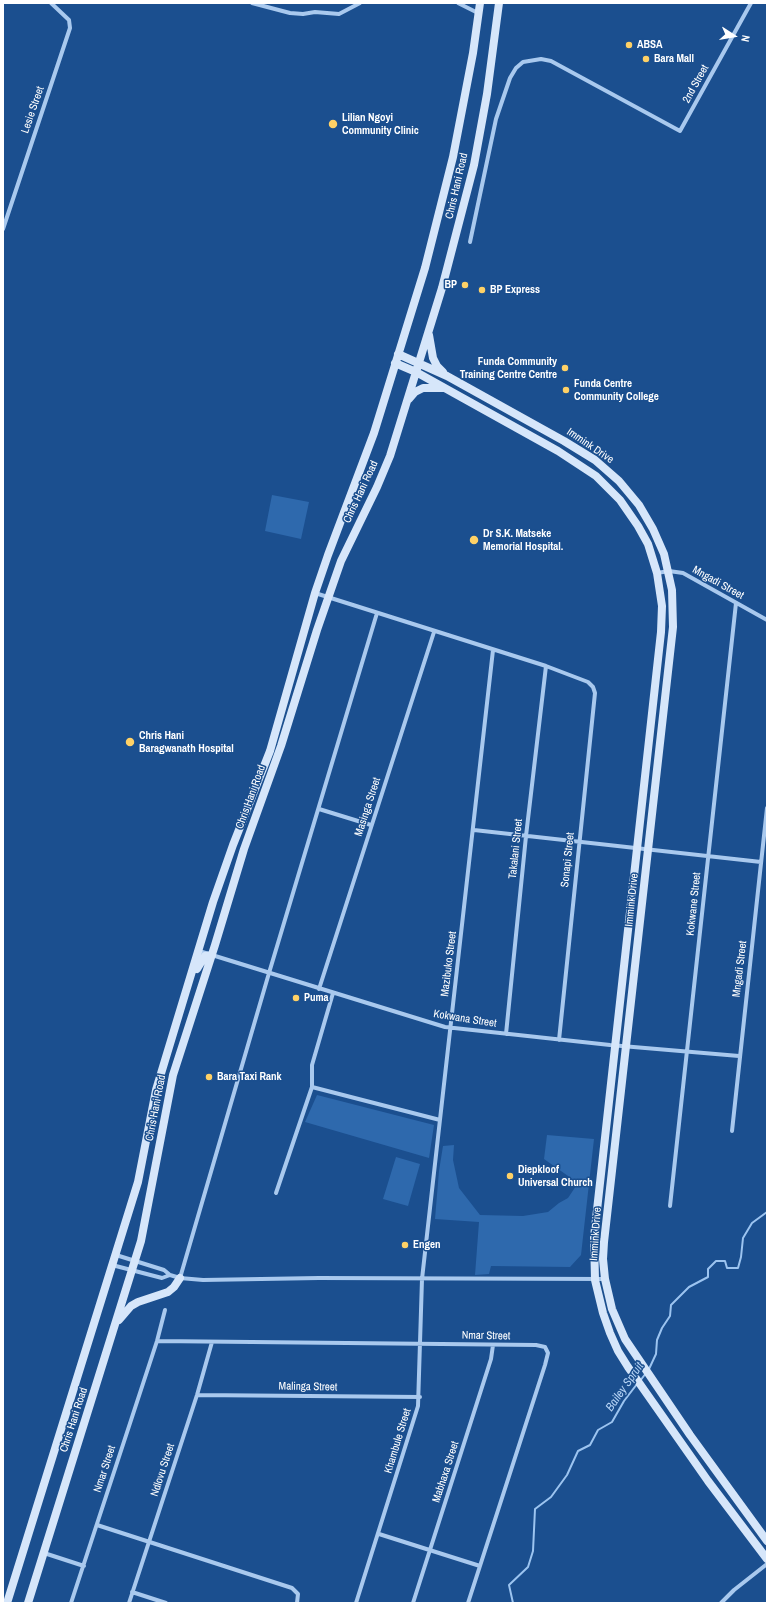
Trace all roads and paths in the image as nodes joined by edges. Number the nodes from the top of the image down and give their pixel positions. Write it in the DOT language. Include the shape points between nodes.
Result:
graph roads {
  1 [pos="51,3"];
  2 [pos="252,3"];
  3 [pos="360,3"];
  4 [pos="458,3"];
  5 [pos="480,3"];
  6 [pos="499,3"];
  7 [pos="751,3"];
  8 [pos="479,14"];
  9 [pos="3,229"];
  10 [pos="470,242"];
  11 [pos="429,331"];
  12 [pos="398,354"];
  13 [pos="419,362"];
  14 [pos="396,363"];
  15 [pos="416,372"];
  16 [pos="447,376"];
  17 [pos="443,388"];
  18 [pos="406,403"];
  19 [pos="669,571"];
  20 [pos="658,574"];
  21 [pos="316,593"];
  22 [pos="328,598"];
  23 [pos="736,603"];
  24 [pos="377,613"];
  25 [pos="767,620"];
  26 [pos="434,632"];
  27 [pos="493,650"];
  28 [pos="546,666"];
  29 [pos="767,808"];
  30 [pos="319,809"];
  31 [pos="371,825"];
  32 [pos="474,830"];
  33 [pos="526,836"];
  34 [pos="579,842"];
  35 [pos="638,848"];
  36 [pos="648,849"];
  37 [pos="708,856"];
  38 [pos="761,862"];
  39 [pos="199,951"];
  40 [pos="212,955"];
  41 [pos="269,973"];
  42 [pos="319,988"];
  43 [pos="333,993"];
  44 [pos="183,1003"];
  45 [pos="451,1028"];
  46 [pos="506,1034"];
  47 [pos="559,1040"];
  48 [pos="615,1046"];
  49 [pos="627,1047"];
  50 [pos="687,1053"];
  51 [pos="739,1056"];
  52 [pos="312,1087"];
  53 [pos="440,1120"];
  54 [pos="732,1131"];
  55 [pos="276,1193"];
  56 [pos="670,1206"];
  57 [pos="115,1255"];
  58 [pos="135,1261"];
  59 [pos="112,1265"];
  60 [pos="132,1270"];
  61 [pos="170,1275"];
  62 [pos="180,1278"];
  63 [pos="422,1279"];
  64 [pos="605,1279"];
  65 [pos="595,1280"];
  66 [pos="165,1310"];
  67 [pos="116,1326"];
  68 [pos="157,1341"];
  69 [pos="212,1342"];
  70 [pos="421,1344"];
  71 [pos="493,1345"];
  72 [pos="197,1395"];
  73 [pos="420,1397"];
  74 [pos="97,1525"];
  75 [pos="379,1534"];
  76 [pos="767,1541"];
  77 [pos="148,1542"];
  78 [pos="430,1550"];
  79 [pos="44,1553"];
  80 [pos="767,1559"];
  81 [pos="767,1564"];
  82 [pos="84,1566"];
  83 [pos="480,1566"];
  84 [pos="132,1592"];
  85 [pos="724,1602"];
  86 [pos="7,1603"];
  87 [pos="28,1603"];
  88 [pos="71,1603"];
  89 [pos="129,1603"];
  90 [pos="166,1603"];
  91 [pos="297,1603"];
  92 [pos="356,1603"];
  93 [pos="413,1603"];
  94 [pos="468,1603"];
  1 -- 9 [label="street, Lesie Street" via="69,20 70,28"];
  2 -- 3 [label="street" via="303,14 339,14"];
  4 -- 8 [label="street"];
  5 -- 8 [label="main road, Chris Hani Road"];
  6 -- 11 [label="main road, Chris Hani Road" via="487,94 474,165"];
  7 -- 10 [label="street, 2nd Street" via="680,131 558,64 541,59 523,62 510,78 496,119"];
  8 -- 12 [label="main road, Chris Hani Road" via="440,214"];
  11 -- 13 [label="main road, Chris Hani Road"];
  11 -- 16 [label="main road" via="435,363"];
  12 -- 13 [label="main road, Immink Drive"];
  12 -- 14 [label="main road, Chris Hani Road"];
  13 -- 15 [label="main road, Chris Hani Road"];
  13 -- 16 [label="main road, Immink Drive"];
  14 -- 15 [label="main road, Immink Drive"];
  14 -- 21 [label="main road, Chris Hani Road" via="374,433 328,554"];
  15 -- 17 [label="main road, Immink Drive"];
  15 -- 18 [label="main road, Chris Hani Road"];
  16 -- 19 [label="main road, Immink Drive" via="572,446 604,467 631,494 646,516 660,544"];
  17 -- 18 [label="main road" via="427,387 418,390"];
  17 -- 20 [label="main road, Immink Drive" via="558,451 596,476 620,500 635,521 648,544"];
  18 -- 22 [label="main road, Chris Hani Road" via="390,456 341,561"];
  19 -- 20 [label="street"];
  19 -- 23 [label="street, Mngadi Street" via="688,576"];
  19 -- 36 [label="main road, Immink Drive" via="674,604 673,627"];
  20 -- 35 [label="main road, Immink Drive" via="662,606 661,632"];
  21 -- 22 [label="street"];
  21 -- 39 [label="main road, Chris Hani Road" via="270,751 233,845"];
  22 -- 24 [label="street"];
  22 -- 40 [label="main road, Chris Hani Road" via="281,746 249,831"];
  23 -- 25 [label="street, Mngadi Street"];
  23 -- 37 [label="street, Kokwane Street"];
  24 -- 26 [label="street"];
  24 -- 30 [label="street"];
  26 -- 27 [label="street"];
  26 -- 31 [label="street, Masinga Street"];
  27 -- 28 [label="street"];
  27 -- 32 [label="street, Mazibuko Street"];
  28 -- 33 [label="street, Takalani Street"];
  28 -- 34 [label="street, Sonapi Street" via="591,684 594,693"];
  29 -- 38 [label="street, Mngadi Street"];
  30 -- 31 [label="street"];
  30 -- 41 [label="street"];
  31 -- 42 [label="street, Masinga Street"];
  32 -- 33 [label="street"];
  32 -- 45 [label="street, Mazibuko Street"];
  33 -- 34 [label="street"];
  33 -- 46 [label="street, Takalani Street"];
  34 -- 35 [label="street"];
  34 -- 47 [label="street, Sonapi Street"];
  35 -- 36 [label="street"];
  35 -- 48 [label="main road, Immink Drive"];
  36 -- 37 [label="street"];
  36 -- 49 [label="main road, Immink Drive"];
  37 -- 38 [label="street"];
  37 -- 50 [label="street, Kokwane Street"];
  38 -- 51 [label="street, Mngadi Street"];
  39 -- 40 [label="street, Kokwana Street"];
  39 -- 44 [label="main road, Chris Hani Road"];
  40 -- 41 [label="street, Kokwana Street"];
  40 -- 44 [label="main road" via="205,956 201,961"];
  40 -- 58 [label="main road, Chris Hani Road" via="173,1076 144,1230"];
  41 -- 42 [label="street, Kokwana Street"];
  41 -- 62 [label="street"];
  42 -- 43 [label="street, Kokwana Street"];
  43 -- 45 [label="street, Kokwana Street"];
  43 -- 52 [label="street" via="312,1065"];
  44 -- 57 [label="main road, Chris Hani Road" via="156,1090 138,1182"];
  45 -- 46 [label="street, Kokwana Street"];
  45 -- 53 [label="street, Mazibuko Street"];
  46 -- 47 [label="street, Kokwana Street"];
  47 -- 48 [label="street, Kokwana Street"];
  48 -- 49 [label="street, Kokwana Street"];
  48 -- 65 [label="main road, Immink Drive" via="594,1237"];
  49 -- 50 [label="street, Kokwana Street"];
  49 -- 64 [label="main road, Immink Drive" via="604,1242"];
  50 -- 51 [label="street, Kokwana Street"];
  50 -- 56 [label="street, Kokwane Street"];
  51 -- 54 [label="street, Mngadi Street"];
  52 -- 53 [label="street"];
  52 -- 55 [label="street"];
  53 -- 63 [label="street, Mazibuko Street"];
  57 -- 58 [label="street"];
  57 -- 59 [label="main road, Chris Hani Road"];
  58 -- 60 [label="main road, Chris Hani Road"];
  58 -- 61 [label="street" via="164,1270"];
  59 -- 60 [label="street"];
  59 -- 86 [label="main road, Chris Hani Road"];
  60 -- 61 [label="street" via="162,1278"];
  60 -- 67 [label="main road, Chris Hani Road"];
  61 -- 62 [label="street"];
  62 -- 63 [label="street"];
  62 -- 67 [label="main road" via="168,1292 131,1306"];
  63 -- 65 [label="street"];
  63 -- 70 [label="street, Khambule Street"];
  64 -- 65 [label="street"];
  64 -- 76 [label="main road, Immink Drive" via="612,1309 625,1339 660,1393"];
  65 -- 80 [label="main road, Immink Drive" via="603,1313 618,1351"];
  66 -- 68 [label="street, Nmar Street"];
  67 -- 79 [label="main road, Chris Hani Road"];
  68 -- 69 [label="street, Nmar Street"];
  68 -- 74 [label="street, Nmar Street"];
  69 -- 70 [label="street, Nmar Street"];
  69 -- 72 [label="street, Ndlovu Street"];
  70 -- 71 [label="street, Nmar Street"];
  70 -- 73 [label="street, Khambule Street"];
  71 -- 78 [label="street, Mabhaxa Street" via="491,1360"];
  71 -- 83 [label="street, Nmar Street" via="542,1346 547,1350 548,1357"];
  72 -- 73 [label="street, Malinga Street"];
  72 -- 77 [label="street, Ndlovu Street"];
  73 -- 75 [label="street, Khambule Street"];
  74 -- 77 [label="street"];
  74 -- 82 [label="street, Nmar Street"];
  75 -- 78 [label="street"];
  75 -- 92 [label="street, Khambule Street"];
  77 -- 84 [label="street, Ndlovu Street"];
  77 -- 91 [label="street" via="292,1588 298,1594"];
  78 -- 83 [label="street"];
  78 -- 93 [label="street, Mabhaxa Street"];
  79 -- 82 [label="street"];
  79 -- 87 [label="main road, Chris Hani Road"];
  81 -- 85 [label="street"];
  82 -- 88 [label="street, Nmar Street"];
  83 -- 94 [label="street, Nmar Street"];
  84 -- 89 [label="street, Ndlovu Street"];
  84 -- 90 [label="street"];
}
